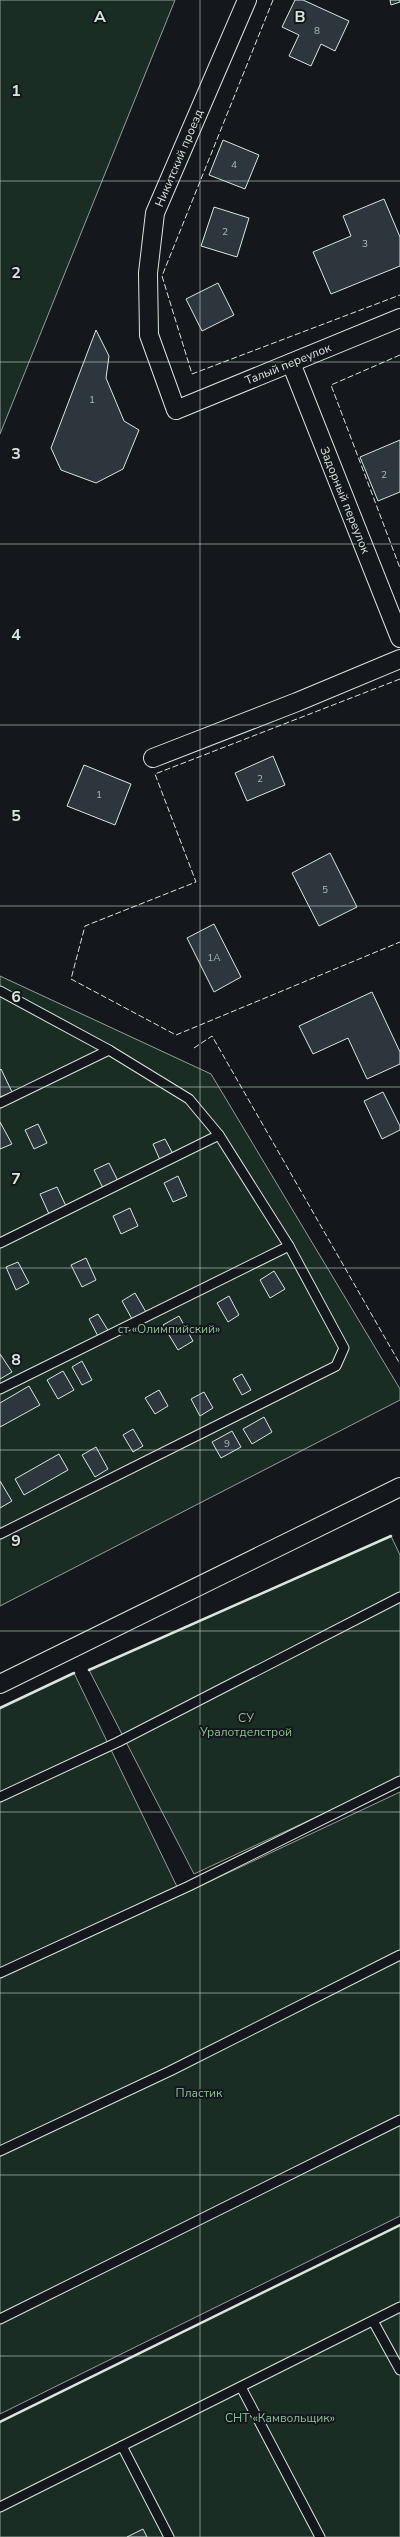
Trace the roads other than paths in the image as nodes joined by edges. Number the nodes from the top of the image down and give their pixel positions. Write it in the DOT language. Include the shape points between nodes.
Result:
graph roads {
  1 [pos="247,0"];
  2 [pos="400,318"];
  3 [pos="291,363"];
  4 [pos="176,410"];
  5 [pos="400,638"];
  6 [pos="400,659"];
  7 [pos="153,758"];
  8 [pos="0,991"];
  9 [pos="109,1050"];
  10 [pos="0,1103"];
  11 [pos="219,1135"];
  12 [pos="0,1242"];
  13 [pos="289,1246"];
  14 [pos="0,1389"];
  15 [pos="400,1487"];
  16 [pos="0,1534"];
  17 [pos="400,1597"];
  18 [pos="0,1684"];
  19 [pos="400,1781"];
  20 [pos="0,1798"];
  21 [pos="400,1955"];
  22 [pos="0,1973"];
  23 [pos="400,2120"];
  24 [pos="0,2151"];
  25 [pos="400,2307"];
  26 [pos="0,2319"];
  27 [pos="373,2321"];
  28 [pos="400,2370"];
  29 [pos="241,2387"];
  30 [pos="122,2446"];
  31 [pos="0,2507"];
  32 [pos="169,2537"];
  33 [pos="320,2537"];
  1 -- 4 [label="street, Никитский проезд" via="155,213 148,273 149,335"];
  2 -- 3 [label="street, Талый переулок"];
  3 -- 4 [label="street, Талый переулок"];
  3 -- 5 [label="street, Задорный переулок"];
  6 -- 7 [label="street"];
  8 -- 9 [label="lane"];
  9 -- 10 [label="lane"];
  9 -- 11 [label="lane" via="189,1099"];
  11 -- 12 [label="lane"];
  11 -- 13 [label="lane"];
  13 -- 14 [label="lane"];
  13 -- 16 [label="lane" via="343,1343 343,1354 336,1366"];
  15 -- 18 [label="street"];
  17 -- 20 [label="lane" via="118,1742"];
  19 -- 22 [label="lane" via="189,1886"];
  21 -- 24 [label="lane" via="170,2071"];
  23 -- 26 [label="lane"];
  25 -- 27 [label="lane"];
  27 -- 28 [label="lane"];
  27 -- 29 [label="lane"];
  29 -- 30 [label="lane"];
  29 -- 33 [label="lane"];
  30 -- 31 [label="lane"];
  30 -- 32 [label="lane"];
}
